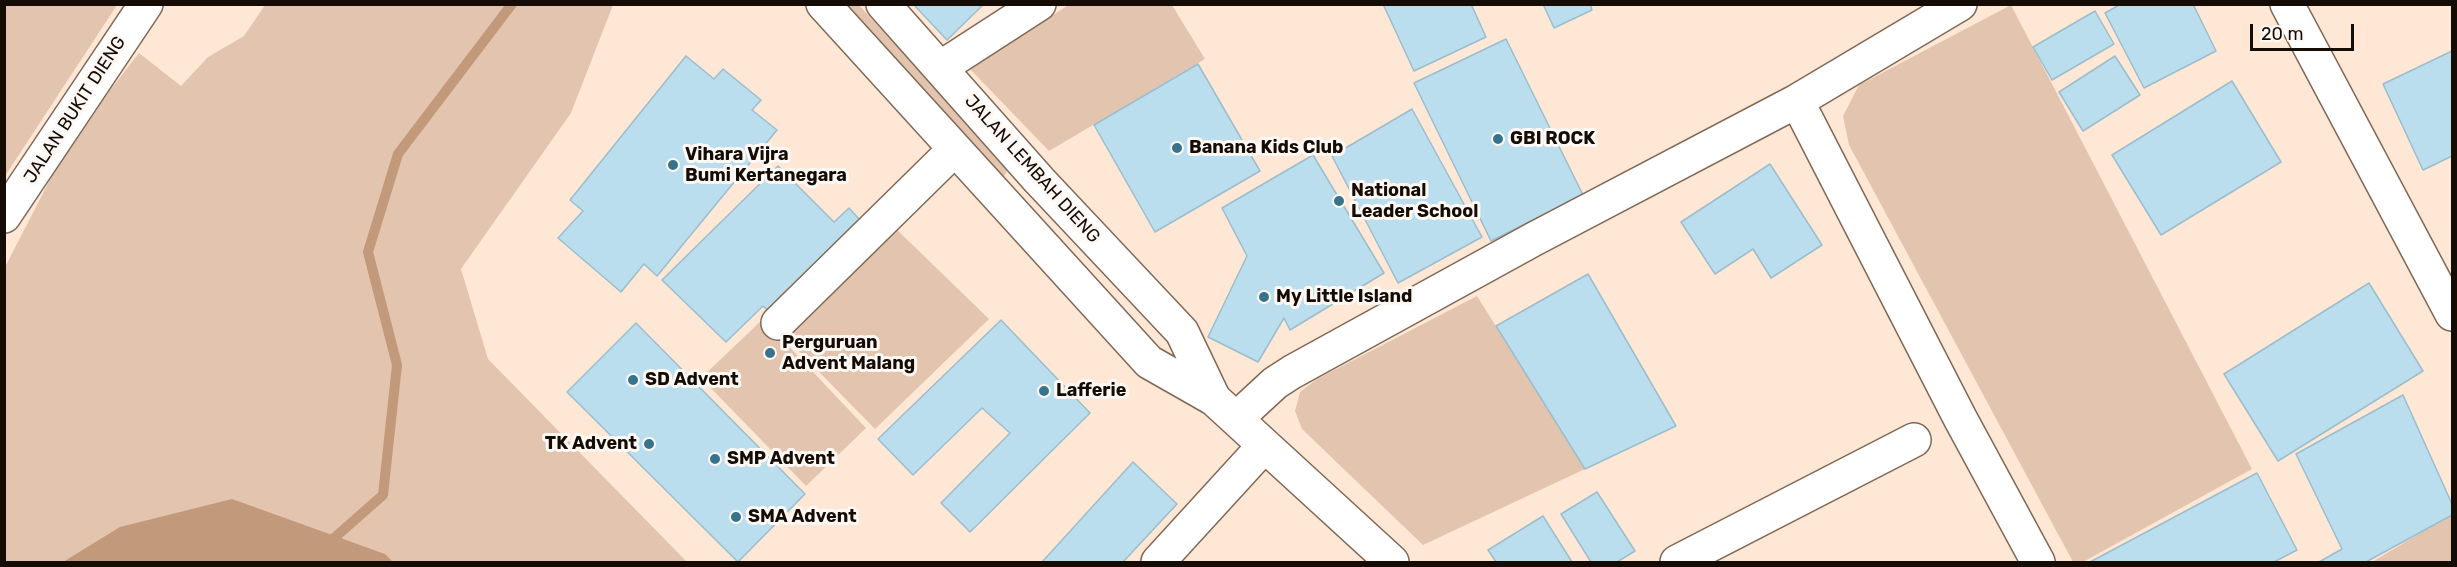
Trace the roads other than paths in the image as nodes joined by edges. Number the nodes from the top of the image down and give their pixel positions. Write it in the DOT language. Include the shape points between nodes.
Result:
graph roads {
  1 [pos="146,4"];
  2 [pos="824,4"];
  3 [pos="883,4"];
  4 [pos="1039,4"];
  5 [pos="1960,4"];
  6 [pos="2287,4"];
  7 [pos="940,68"];
  8 [pos="1797,101"];
  9 [pos="955,149"];
  10 [pos="1039,180"];
  11 [pos="1008,207"];
  12 [pos="4,216"];
  13 [pos="2452,314"];
  14 [pos="778,323"];
  15 [pos="1182,332"];
  16 [pos="1149,362"];
  17 [pos="1225,409"];
  18 [pos="1914,440"];
  19 [pos="1264,446"];
  20 [pos="1158,562"];
  21 [pos="1392,562"];
  22 [pos="1677,562"];
  23 [pos="2038,562"];
  1 -- 12 [label="street, JALAN BUKIT DIENG"];
  2 -- 9 [label="street"];
  3 -- 7 [label="street, JALAN LEMBAH DIENG"];
  4 -- 7 [label="street"];
  5 -- 8 [label="street"];
  6 -- 13 [label="street"];
  7 -- 10 [label="street, JALAN LEMBAH DIENG"];
  8 -- 17 [label="street" via="1534,239"];
  8 -- 23 [label="street"];
  9 -- 11 [label="street"];
  9 -- 14 [label="street"];
  10 -- 11 [label="street"];
  10 -- 15 [label="street, JALAN LEMBAH DIENG"];
  11 -- 16 [label="street"];
  15 -- 16 [label="street"];
  15 -- 17 [label="street, JALAN LEMBAH DIENG"];
  16 -- 17 [label="street"];
  17 -- 19 [label="street"];
  18 -- 22 [label="street"];
  19 -- 20 [label="street"];
  19 -- 21 [label="street"];
}
